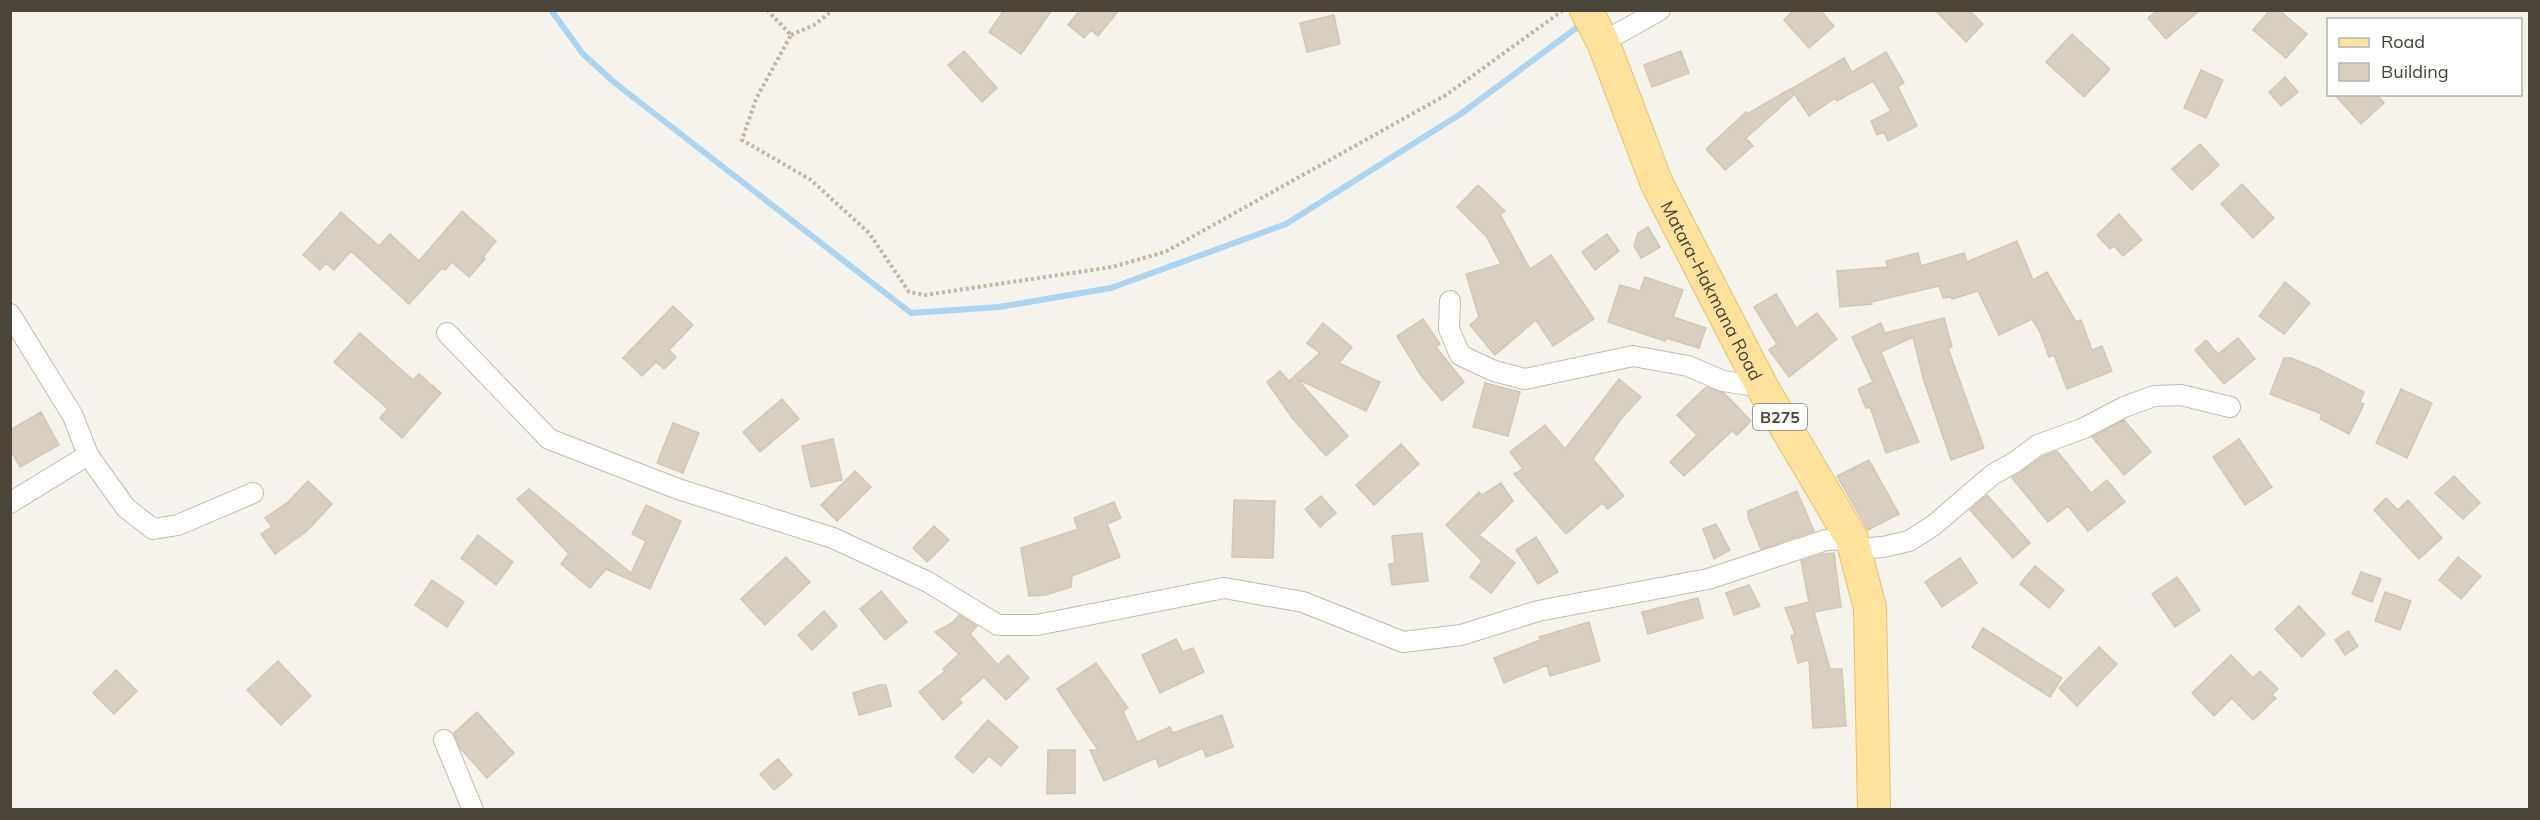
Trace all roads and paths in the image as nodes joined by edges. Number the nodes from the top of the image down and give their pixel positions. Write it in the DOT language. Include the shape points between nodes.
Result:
graph roads {
  1 [pos="767,10"];
  2 [pos="833,10"];
  3 [pos="1327,10"];
  4 [pos="1341,10"];
  5 [pos="1660,10"];
  6 [pos="1578,11"];
  7 [pos="791,35"];
  8 [pos="1603,42"];
  9 [pos="1450,301"];
  10 [pos="10,314"];
  11 [pos="447,333"];
  12 [pos="1762,387"];
  13 [pos="2230,407"];
  14 [pos="88,455"];
  15 [pos="253,493"];
  16 [pos="10,503"];
  17 [pos="1853,544"];
  18 [pos="444,740"];
  19 [pos="473,810"];
  20 [pos="1874,810"];
  1 -- 7 [label="path"];
  2 -- 7 [label="path"];
  3 -- 4 [label="path"];
  5 -- 8 [label="street"];
  6 -- 7 [label="path" via="1446,95 1165,252 1112,267 925,295 909,292 869,233 811,180 742,140 756,99"];
  6 -- 8 [label="main road, Matara-Hakmana Road / B275"];
  8 -- 12 [label="main road, Matara-Hakmana Road / B275" via="1657,184"];
  9 -- 12 [label="street" via="1449,329 1460,355 1515,377 1526,380 1633,356 1688,366 1723,381"];
  10 -- 14 [label="street" via="73,416"];
  11 -- 17 [label="street" via="549,439 678,489 832,538 928,582 998,625 1037,625 1224,588 1303,602 1403,642 1461,635 1538,610 1708,579 1826,540"];
  12 -- 17 [label="main road, Matara-Hakmana Road / B275"];
  13 -- 17 [label="street" via="2181,395 2154,396 2038,445 1992,475 1934,525 1909,541 1883,547"];
  14 -- 15 [label="street" via="126,508 153,529 178,525"];
  14 -- 16 [label="street"];
  17 -- 20 [label="main road, Matara-Hakmana Road / B275" via="1870,608"];
  18 -- 19 [label="street"];
}
